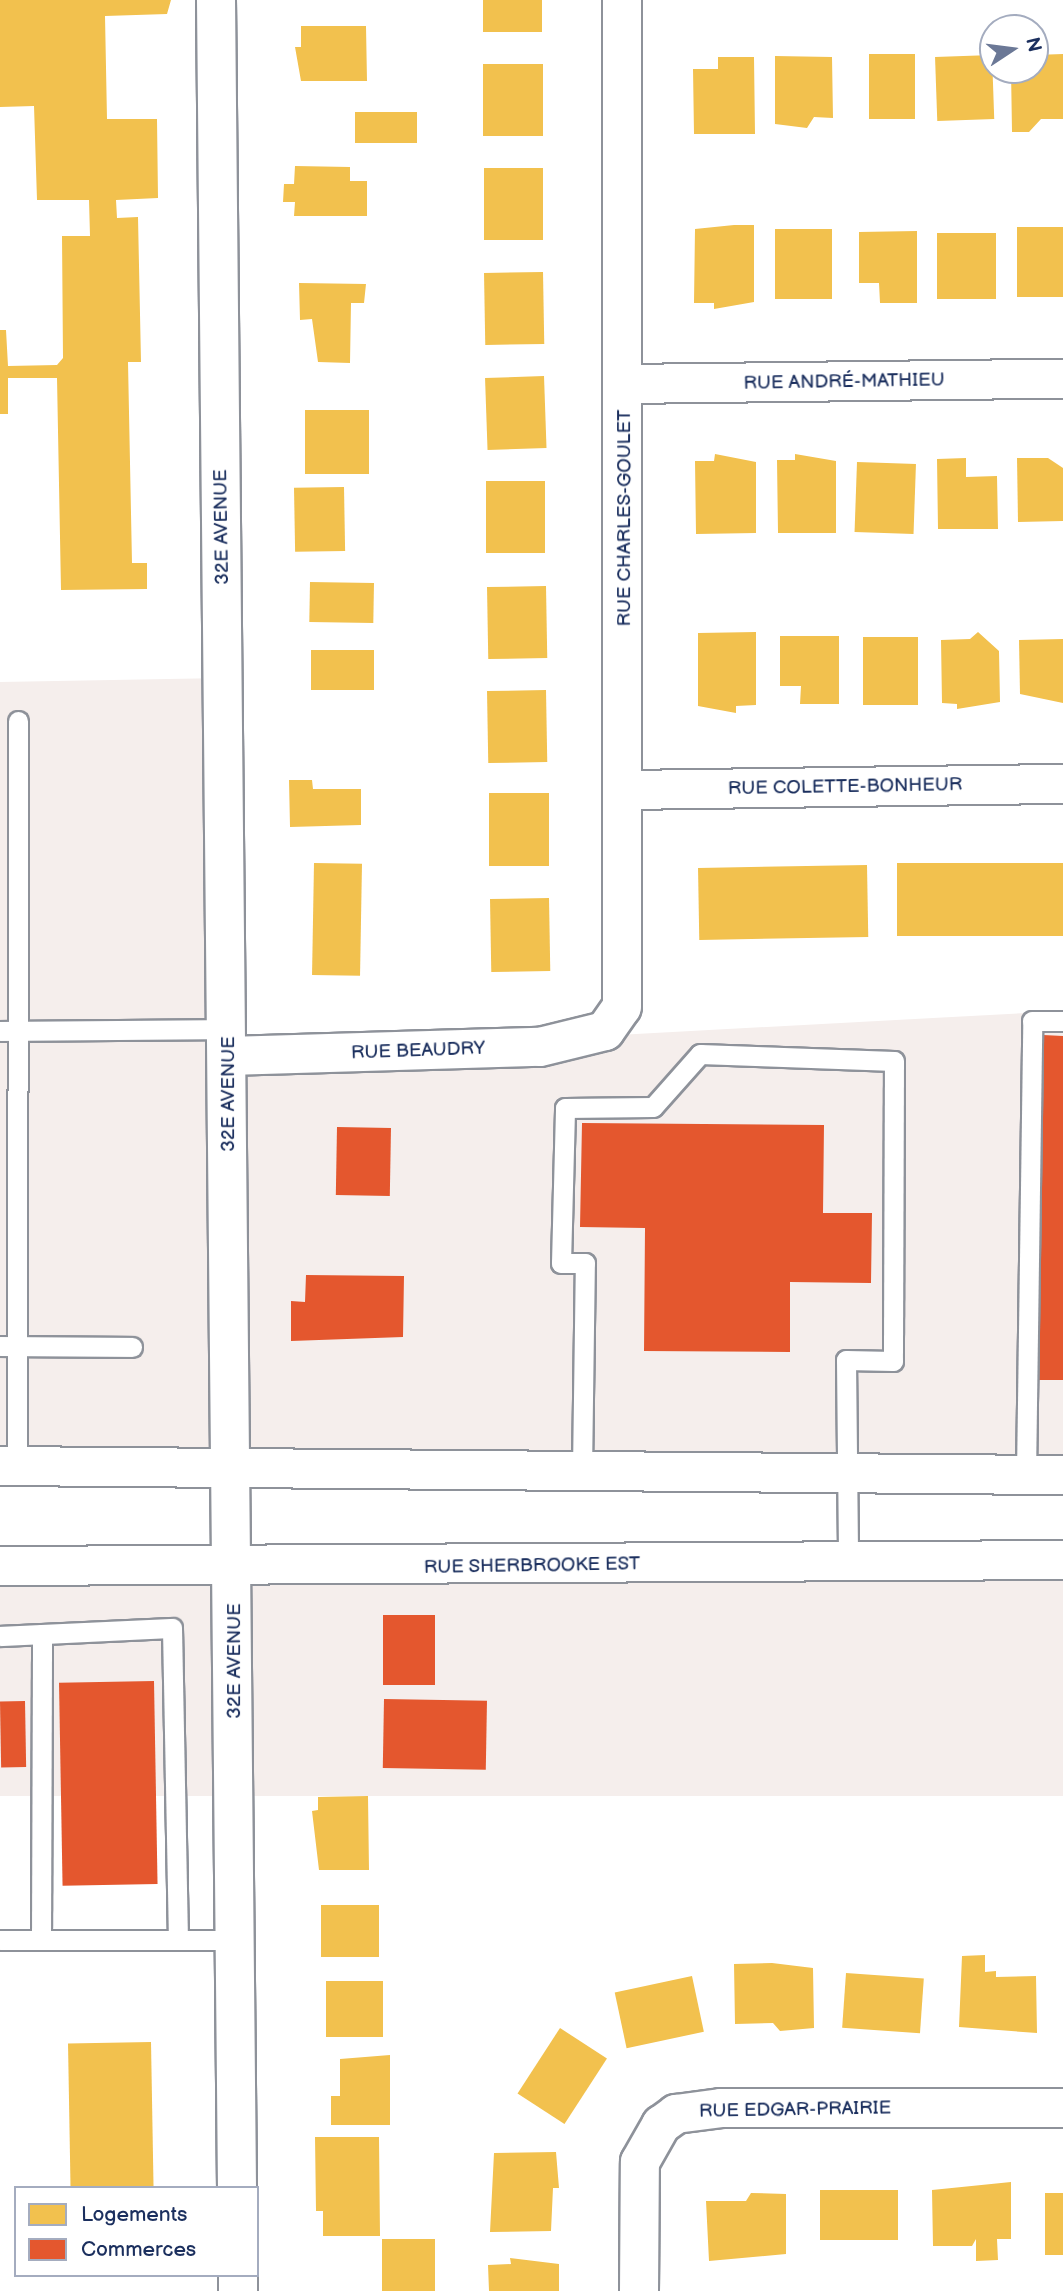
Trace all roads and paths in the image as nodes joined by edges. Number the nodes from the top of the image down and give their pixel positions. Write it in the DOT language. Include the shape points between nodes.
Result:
graph roads {
  1 [pos="216,0"];
  2 [pos="622,0"];
  3 [pos="1063,379"];
  4 [pos="624,384"];
  5 [pos="18,721"];
  6 [pos="1063,784"];
  7 [pos="626,790"];
  8 [pos="1063,1021"];
  9 [pos="9,1031"];
  10 [pos="605,1031"];
  11 [pos="228,1042"];
  12 [pos="9,1346"];
  13 [pos="132,1347"];
  14 [pos="8,1466"];
  15 [pos="233,1469"];
  16 [pos="582,1470"];
  17 [pos="848,1472"];
  18 [pos="1045,1475"];
  19 [pos="1063,1560"];
  20 [pos="848,1562"];
  21 [pos="0,1566"];
  22 [pos="234,1569"];
  23 [pos="42,1634"];
  24 [pos="0,1636"];
  25 [pos="0,1940"];
  26 [pos="41,1940"];
  27 [pos="178,1940"];
  28 [pos="235,1940"];
  29 [pos="1063,2108"];
  30 [pos="237,2186"];
  31 [pos="639,2291"];
  1 -- 11 [label="street, 32E AVENUE"];
  2 -- 4 [label="street, RUE CHARLES-GOULET"];
  3 -- 4 [label="street, RUE ANDRÉ-MATHIEU"];
  4 -- 7 [label="street, RUE CHARLES-GOULET"];
  5 -- 9 [label="lane"];
  6 -- 7 [label="street, RUE COLETTE-BONHEUR"];
  7 -- 10 [label="street, RUE CHARLES-GOULET" via="626,978 622,1007"];
  8 -- 18 [label="lane" via="1032,1021"];
  9 -- 11 [label="lane"];
  9 -- 12 [label="lane"];
  10 -- 11 [label="street, RUE BEAUDRY" via="541,1047"];
  11 -- 15 [label="street, 32E AVENUE"];
  12 -- 13 [label="lane"];
  12 -- 14 [label="lane"];
  14 -- 15 [label="street"];
  15 -- 16 [label="street"];
  15 -- 22 [label="street, 32E AVENUE"];
  16 -- 17 [label="street"];
  16 -- 17 [label="lane" via="584,1263 561,1263 565,1108 653,1107 700,1055 894,1061 893,1361 846,1360"];
  17 -- 18 [label="street"];
  17 -- 20 [label="lane"];
  19 -- 20 [label="street, RUE SHERBROOKE EST"];
  20 -- 22 [label="street, RUE SHERBROOKE EST"];
  21 -- 22 [label="street, RUE SHERBROOKE EST"];
  22 -- 28 [label="street, 32E AVENUE"];
  23 -- 24 [label="lane"];
  23 -- 26 [label="lane"];
  23 -- 27 [label="lane" via="172,1628"];
  25 -- 26 [label="lane"];
  26 -- 27 [label="lane"];
  27 -- 28 [label="lane"];
  28 -- 30 [label="street, 32E AVENUE"];
  29 -- 31 [label="street, RUE EDGAR-PRAIRIE" via="721,2108 676,2114 661,2125 640,2161"];
}
